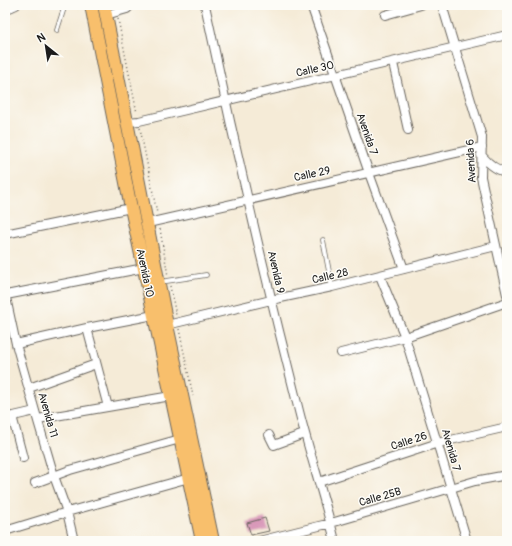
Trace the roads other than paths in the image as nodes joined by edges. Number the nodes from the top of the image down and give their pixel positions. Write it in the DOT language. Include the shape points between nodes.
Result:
graph roads {
  1 [pos="16,5"];
  2 [pos="65,5"];
  3 [pos="91,5"];
  4 [pos="131,5"];
  5 [pos="205,5"];
  6 [pos="312,5"];
  7 [pos="421,5"];
  8 [pos="442,5"];
  9 [pos="5,10"];
  10 [pos="109,11"];
  11 [pos="385,15"];
  12 [pos="57,30"];
  13 [pos="507,35"];
  14 [pos="456,47"];
  15 [pos="392,63"];
  16 [pos="336,76"];
  17 [pos="225,102"];
  18 [pos="133,121"];
  19 [pos="408,130"];
  20 [pos="481,151"];
  21 [pos="506,172"];
  22 [pos="369,173"];
  23 [pos="248,200"];
  24 [pos="131,208"];
  25 [pos="153,222"];
  26 [pos="5,234"];
  27 [pos="323,240"];
  28 [pos="496,246"];
  29 [pos="144,268"];
  30 [pos="404,269"];
  31 [pos="206,275"];
  32 [pos="380,276"];
  33 [pos="164,281"];
  34 [pos="332,287"];
  35 [pos="5,294"];
  36 [pos="507,295"];
  37 [pos="271,300"];
  38 [pos="507,302"];
  39 [pos="154,315"];
  40 [pos="173,324"];
  41 [pos="87,328"];
  42 [pos="405,337"];
  43 [pos="16,344"];
  44 [pos="341,353"];
  45 [pos="96,364"];
  46 [pos="29,388"];
  47 [pos="171,396"];
  48 [pos="108,407"];
  49 [pos="36,415"];
  50 [pos="9,417"];
  51 [pos="507,427"];
  52 [pos="304,434"];
  53 [pos="269,435"];
  54 [pos="180,439"];
  55 [pos="438,443"];
  56 [pos="23,458"];
  57 [pos="507,475"];
  58 [pos="54,476"];
  59 [pos="188,478"];
  60 [pos="319,482"];
  61 [pos="35,483"];
  62 [pos="450,488"];
  63 [pos="67,512"];
  64 [pos="331,523"];
  65 [pos="5,532"];
  66 [pos="74,541"];
  67 [pos="202,541"];
  68 [pos="213,541"];
  69 [pos="259,541"];
  70 [pos="335,541"];
  71 [pos="467,541"];
  1 -- 9 [label="street"];
  2 -- 12 [label="lane"];
  3 -- 24 [label="main road, Avenida 10"];
  4 -- 10 [label="street" via="127,9"];
  5 -- 17 [label="street, Avenida 9"];
  6 -- 16 [label="street, Avenida 7"];
  7 -- 11 [label="street"];
  8 -- 14 [label="street, Avenida 6"];
  10 -- 18 [label="main road, Avenida 10"];
  13 -- 14 [label="street, Calle 30"];
  14 -- 15 [label="street, Calle 30"];
  14 -- 20 [label="street, Avenida 6" via="482,137"];
  15 -- 16 [label="street, Calle 30"];
  15 -- 19 [label="street"];
  16 -- 17 [label="street, Calle 30"];
  16 -- 22 [label="street, Avenida 7"];
  17 -- 18 [label="street, Calle 30"];
  17 -- 23 [label="street, Avenida 9"];
  18 -- 25 [label="main road, Avenida 10"];
  20 -- 21 [label="street" via="486,161"];
  20 -- 22 [label="street, Calle 29"];
  20 -- 28 [label="street, Avenida 6" via="481,177"];
  22 -- 23 [label="street, Calle 29"];
  22 -- 30 [label="street, Avenida 7"];
  23 -- 25 [label="street, Calle 29"];
  23 -- 37 [label="street, Avenida 9"];
  24 -- 26 [label="street"];
  24 -- 29 [label="main road, Avenida 10"];
  25 -- 33 [label="main road, Avenida 10"];
  27 -- 34 [label="lane"];
  28 -- 30 [label="street, Calle 28"];
  28 -- 36 [label="street, Avenida 6"];
  29 -- 35 [label="street"];
  29 -- 39 [label="main road, Avenida 10"];
  30 -- 32 [label="street, Calle 28"];
  31 -- 33 [label="lane"];
  32 -- 34 [label="street, Calle 28"];
  32 -- 42 [label="street, Avenida 7"];
  33 -- 40 [label="main road, Avenida 10"];
  34 -- 37 [label="street, Calle 28"];
  35 -- 43 [label="street, Avenida 11"];
  37 -- 40 [label="street, Calle 28"];
  37 -- 52 [label="street, Avenida 9"];
  38 -- 42 [label="street"];
  39 -- 41 [label="street"];
  39 -- 47 [label="main road, Avenida 10"];
  40 -- 68 [label="main road, Avenida 10"];
  41 -- 43 [label="street"];
  41 -- 45 [label="street"];
  42 -- 44 [label="street"];
  42 -- 55 [label="street, Avenida 7"];
  43 -- 46 [label="street, Avenida 11"];
  45 -- 46 [label="street"];
  45 -- 48 [label="street"];
  46 -- 49 [label="street, Avenida 11"];
  47 -- 48 [label="street"];
  47 -- 54 [label="main road, Avenida 10"];
  48 -- 49 [label="street"];
  49 -- 50 [label="street"];
  49 -- 58 [label="street, Avenida 11"];
  50 -- 56 [label="street"];
  51 -- 55 [label="street, Calle 26"];
  52 -- 53 [label="street" via="274,445"];
  52 -- 60 [label="street, Avenida 9"];
  54 -- 58 [label="street"];
  54 -- 59 [label="main road, Avenida 10"];
  55 -- 60 [label="street, Calle 26"];
  55 -- 62 [label="street, Avenida 7"];
  57 -- 62 [label="street, Calle 25B"];
  58 -- 61 [label="street"];
  58 -- 63 [label="street, Avenida 11"];
  59 -- 63 [label="street"];
  59 -- 67 [label="main road, Avenida 10"];
  60 -- 64 [label="street, Avenida 9"];
  62 -- 64 [label="street, Calle 25B"];
  62 -- 71 [label="street, Avenida 7"];
  63 -- 65 [label="street"];
  63 -- 66 [label="street, Avenida 11"];
  64 -- 69 [label="street, Calle 25B"];
  64 -- 70 [label="street, Avenida 9"];
}
